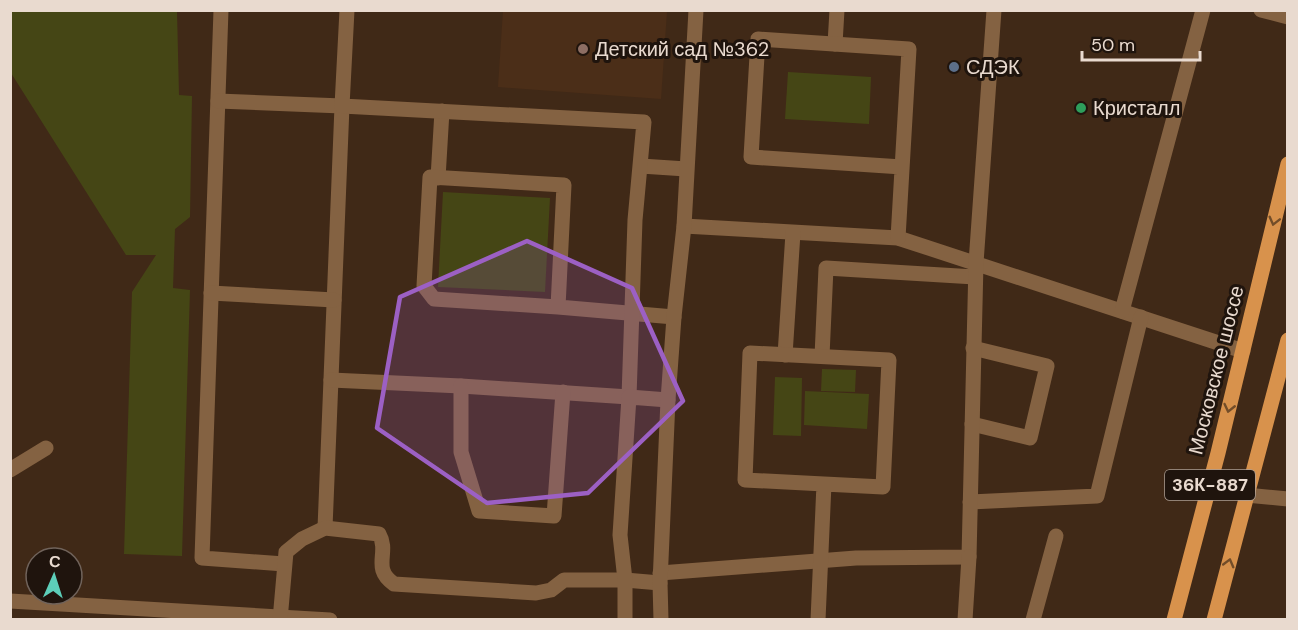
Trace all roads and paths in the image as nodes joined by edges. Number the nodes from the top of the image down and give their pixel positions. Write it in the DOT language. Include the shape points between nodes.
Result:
graph roads {
  1 [pos="221,10"];
  2 [pos="347,10"];
  3 [pos="696,10"];
  4 [pos="837,10"];
  5 [pos="994,10"];
  6 [pos="1203,10"];
  7 [pos="1261,10"];
  8 [pos="1287,17"];
  9 [pos="835,44"];
  10 [pos="218,101"];
  11 [pos="342,106"];
  12 [pos="442,111"];
  13 [pos="1287,164"];
  14 [pos="641,166"];
  15 [pos="902,167"];
  16 [pos="686,169"];
  17 [pos="438,178"];
  18 [pos="684,226"];
  19 [pos="793,233"];
  20 [pos="898,238"];
  21 [pos="976,270"];
  22 [pos="211,293"];
  23 [pos="334,300"];
  24 [pos="558,307"];
  25 [pos="1122,311"];
  26 [pos="632,313"];
  27 [pos="674,317"];
  28 [pos="1141,317"];
  29 [pos="1287,340"];
  30 [pos="974,348"];
  31 [pos="1243,351"];
  32 [pos="785,355"];
  33 [pos="822,356"];
  34 [pos="331,380"];
  35 [pos="462,386"];
  36 [pos="563,392"];
  37 [pos="629,397"];
  38 [pos="668,400"];
  39 [pos="972,424"];
  40 [pos="46,448"];
  41 [pos="10,470"];
  42 [pos="824,484"];
  43 [pos="1246,495"];
  44 [pos="1287,500"];
  45 [pos="970,502"];
  46 [pos="325,528"];
  47 [pos="1056,536"];
  48 [pos="969,557"];
  49 [pos="821,561"];
  50 [pos="284,564"];
  51 [pos="660,578"];
  52 [pos="625,580"];
  53 [pos="10,601"];
  54 [pos="72,612"];
  55 [pos="178,615"];
  56 [pos="280,618"];
  57 [pos="330,620"];
  58 [pos="625,620"];
  59 [pos="661,620"];
  60 [pos="818,620"];
  61 [pos="965,620"];
  62 [pos="1033,620"];
  63 [pos="1174,620"];
  64 [pos="1214,620"];
  1 -- 10 [label="street"];
  2 -- 11 [label="street"];
  3 -- 16 [label="street"];
  4 -- 9 [label="street"];
  5 -- 21 [label="street"];
  6 -- 25 [label="street"];
  7 -- 8 [label="street"];
  9 -- 15 [label="street" via="909,49"];
  9 -- 15 [label="street" via="758,39 751,157"];
  10 -- 11 [label="street"];
  10 -- 22 [label="street"];
  11 -- 12 [label="street"];
  11 -- 23 [label="street"];
  12 -- 14 [label="street" via="644,122"];
  12 -- 17 [label="street"];
  13 -- 31 [label="main road, Московское шоссе / 36К-887, one-way"];
  14 -- 16 [label="street"];
  14 -- 26 [label="street"];
  15 -- 20 [label="street"];
  16 -- 18 [label="street"];
  17 -- 24 [label="street" via="564,185"];
  17 -- 24 [label="street" via="430,177 424,286 434,299"];
  18 -- 19 [label="street"];
  18 -- 27 [label="street"];
  19 -- 20 [label="street"];
  19 -- 32 [label="street"];
  20 -- 21 [label="street"];
  21 -- 25 [label="street"];
  21 -- 30 [label="street"];
  21 -- 33 [label="street" via="826,268"];
  22 -- 23 [label="street"];
  22 -- 50 [label="street" via="201,558"];
  23 -- 34 [label="street"];
  24 -- 26 [label="street"];
  25 -- 28 [label="street"];
  26 -- 27 [label="street"];
  26 -- 37 [label="street"];
  27 -- 38 [label="street"];
  28 -- 31 [label="street"];
  28 -- 45 [label="street" via="1097,496"];
  29 -- 43 [label="main road, 36К-887"];
  30 -- 39 [label="street"];
  30 -- 39 [label="street" via="1047,366 1030,438"];
  31 -- 63 [label="main road, Московское шоссе / 36К-887, one-way"];
  32 -- 33 [label="street"];
  32 -- 42 [label="street" via="750,353 745,480"];
  33 -- 42 [label="street" via="889,360 883,487"];
  34 -- 35 [label="street"];
  34 -- 46 [label="street"];
  35 -- 36 [label="street"];
  35 -- 36 [label="street" via="462,453 479,511 554,516"];
  36 -- 37 [label="street"];
  37 -- 38 [label="street"];
  37 -- 52 [label="street" via="620,535"];
  38 -- 51 [label="street"];
  39 -- 45 [label="street"];
  40 -- 41 [label="street"];
  42 -- 49 [label="street"];
  43 -- 44 [label="street"];
  64 -- 43 [label="main road, 36К-887, one-way"];
  45 -- 48 [label="street"];
  46 -- 50 [label="street" via="286,552"];
  46 -- 52 [label="street" via="379,534 384,577 394,584 536,593 551,590 564,580"];
  47 -- 62 [label="street"];
  48 -- 49 [label="street"];
  48 -- 61 [label="street"];
  49 -- 51 [label="street"];
  49 -- 60 [label="street"];
  50 -- 56 [label="street"];
  51 -- 52 [label="street"];
  51 -- 59 [label="street"];
  52 -- 58 [label="street"];
  53 -- 54 [label="street"];
  54 -- 55 [label="street"];
  55 -- 56 [label="street"];
  56 -- 57 [label="street"];
}
